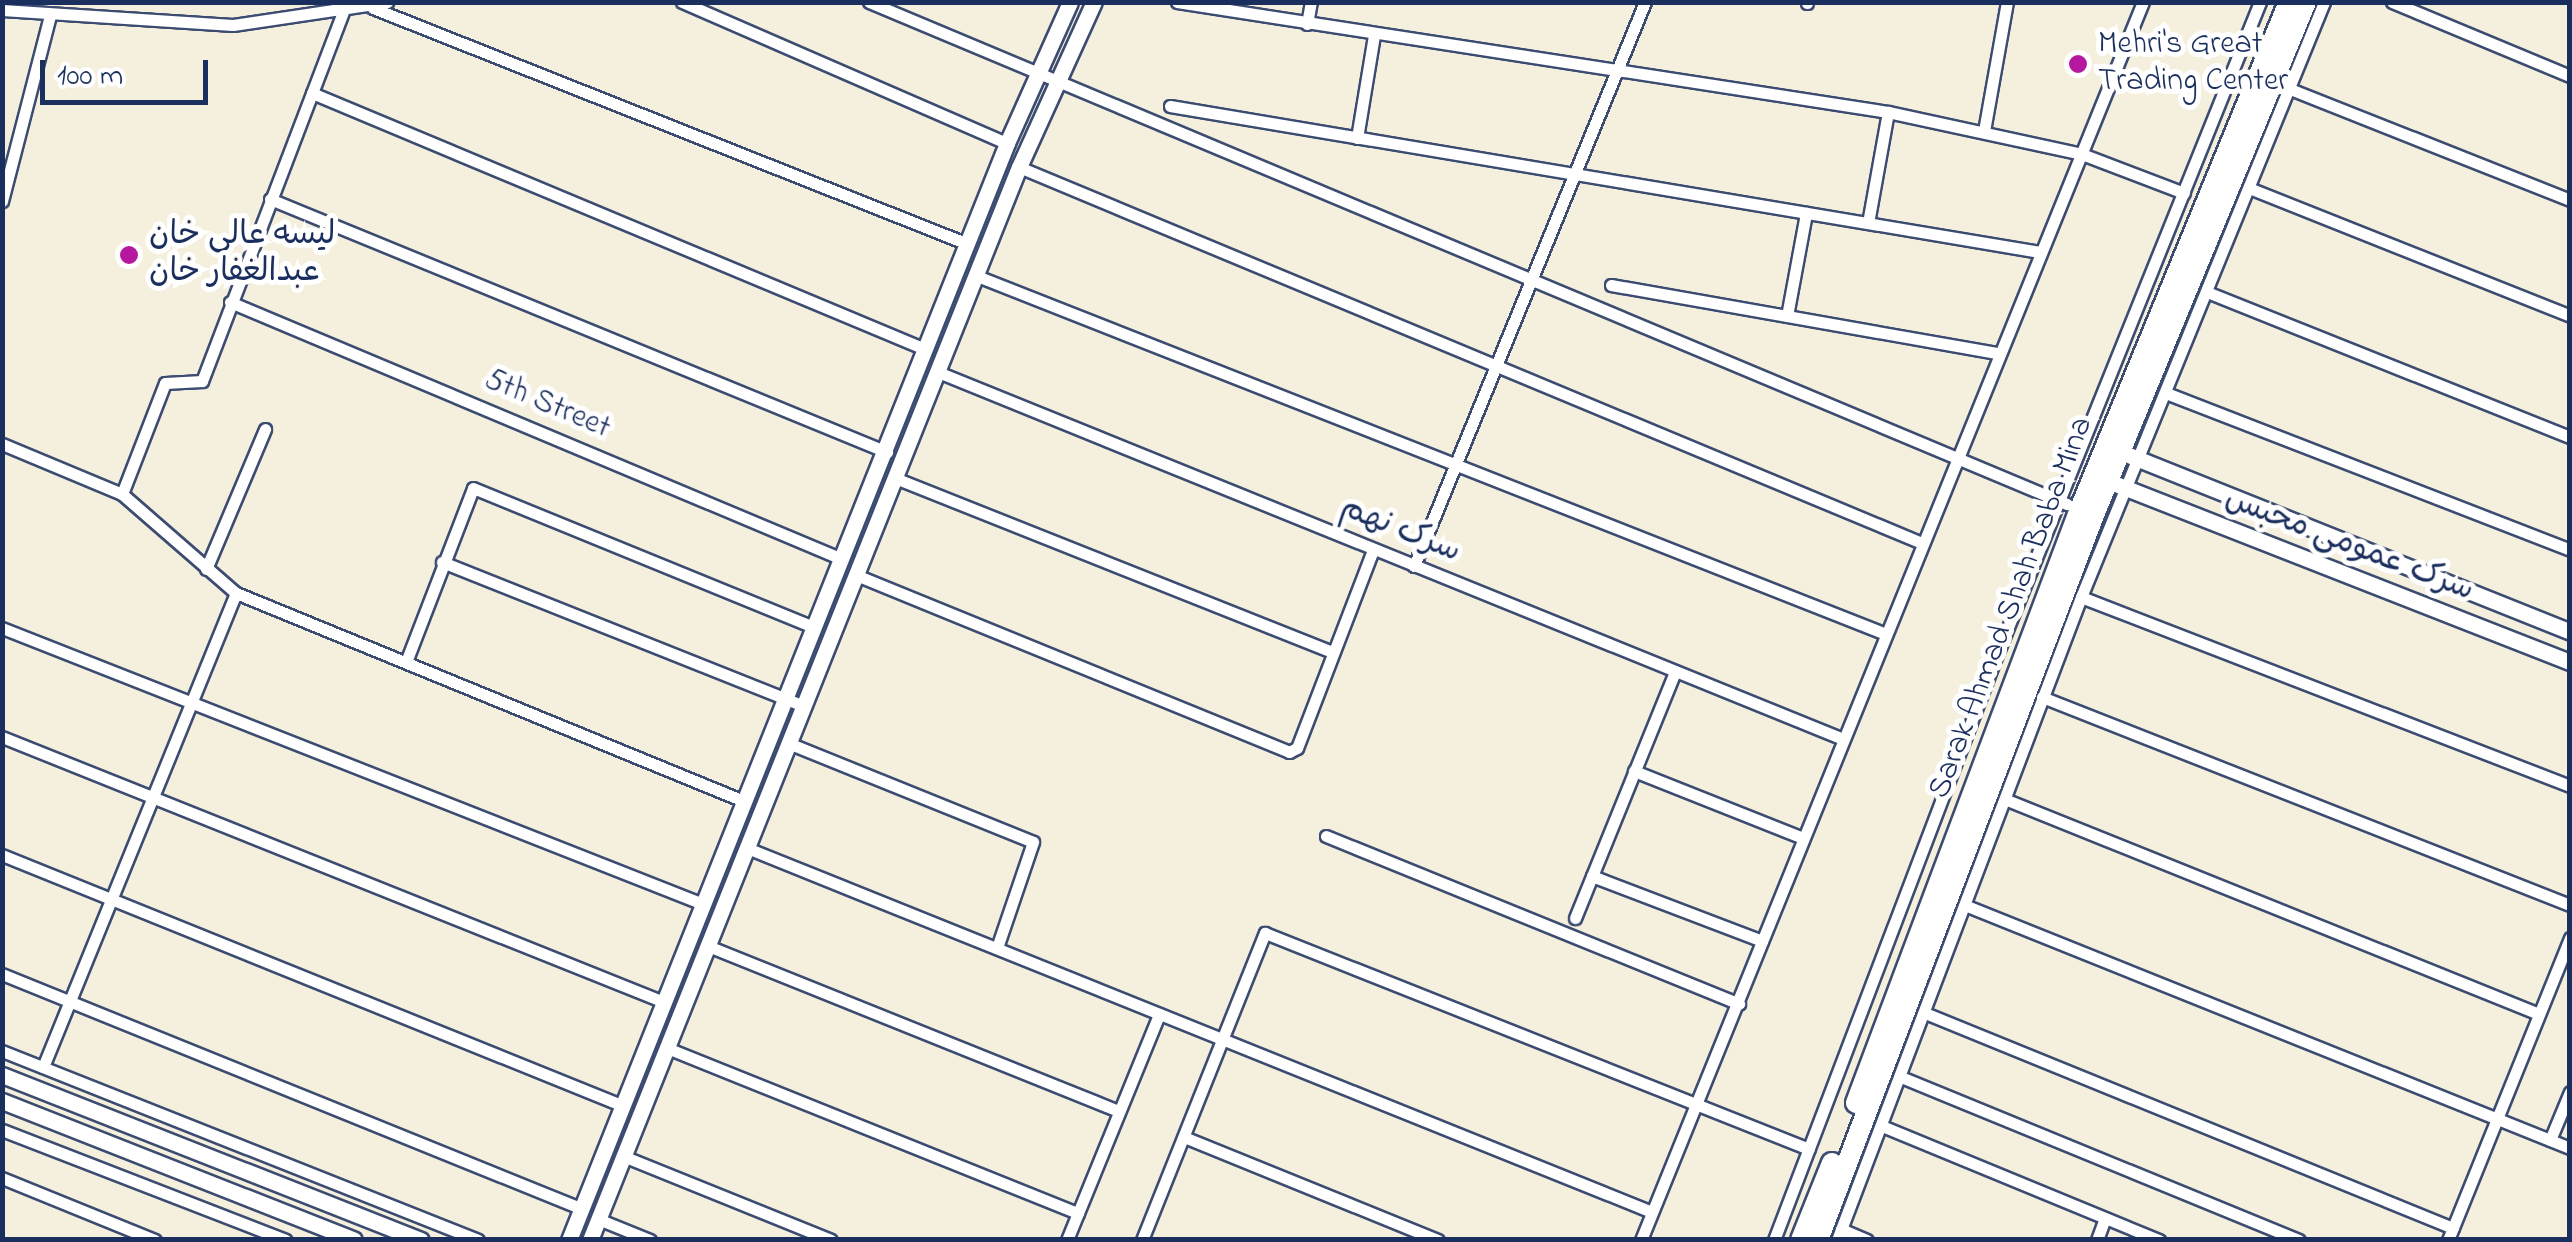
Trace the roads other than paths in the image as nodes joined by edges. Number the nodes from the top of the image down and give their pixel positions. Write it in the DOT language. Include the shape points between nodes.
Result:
graph roads {
  1 [pos="387,2"];
  2 [pos="682,2"];
  3 [pos="869,2"];
  4 [pos="1070,2"];
  5 [pos="1094,2"];
  6 [pos="1177,2"];
  7 [pos="1311,2"];
  8 [pos="1645,2"];
  9 [pos="2007,2"];
  10 [pos="2143,2"];
  11 [pos="2260,2"];
  12 [pos="2289,2"];
  13 [pos="2306,2"];
  14 [pos="2324,2"];
  15 [pos="2392,2"];
  16 [pos="373,8"];
  17 [pos="2,10"];
  18 [pos="343,12"];
  19 [pos="50,15"];
  20 [pos="1307,24"];
  21 [pos="1374,35"];
  22 [pos="1038,74"];
  23 [pos="1616,74"];
  24 [pos="2570,76"];
  25 [pos="1055,82"];
  26 [pos="2290,89"];
  27 [pos="312,93"];
  28 [pos="1170,106"];
  29 [pos="1888,112"];
  30 [pos="1984,131"];
  31 [pos="1357,138"];
  32 [pos="1007,143"];
  33 [pos="2082,154"];
  34 [pos="1019,168"];
  35 [pos="1577,172"];
  36 [pos="2249,188"];
  37 [pos="2184,193"];
  38 [pos="270,199"];
  39 [pos="2570,200"];
  40 [pos="2,201"];
  41 [pos="1806,212"];
  42 [pos="1868,223"];
  43 [pos="968,244"];
  44 [pos="2040,252"];
  45 [pos="977,276"];
  46 [pos="1532,283"];
  47 [pos="1612,285"];
  48 [pos="2207,292"];
  49 [pos="230,302"];
  50 [pos="1787,316"];
  51 [pos="2570,316"];
  52 [pos="925,349"];
  53 [pos="1998,353"];
  54 [pos="1498,366"];
  55 [pos="938,372"];
  56 [pos="2166,392"];
  57 [pos="265,429"];
  58 [pos="2570,437"];
  59 [pos="2,444"];
  60 [pos="887,452"];
  61 [pos="2129,456"];
  62 [pos="1956,458"];
  63 [pos="1456,466"];
  64 [pos="895,478"];
  65 [pos="2117,485"];
  66 [pos="122,494"];
  67 [pos="2078,508"];
  68 [pos="1922,543"];
  69 [pos="1373,550"];
  70 [pos="2570,550"];
  71 [pos="842,559"];
  72 [pos="442,562"];
  73 [pos="1414,566"];
  74 [pos="206,569"];
  75 [pos="856,575"];
  76 [pos="236,593"];
  77 [pos="2081,597"];
  78 [pos="814,627"];
  79 [pos="2,628"];
  80 [pos="2570,632"];
  81 [pos="1886,634"];
  82 [pos="1333,652"];
  83 [pos="406,662"];
  84 [pos="2570,662"];
  85 [pos="1674,672"];
  86 [pos="2042,697"];
  87 [pos="786,699"];
  88 [pos="192,701"];
  89 [pos="803,706"];
  90 [pos="2,737"];
  91 [pos="1843,739"];
  92 [pos="788,743"];
  93 [pos="1634,770"];
  94 [pos="2570,786"];
  95 [pos="153,797"];
  96 [pos="2007,800"];
  97 [pos="746,802"];
  98 [pos="1326,836"];
  99 [pos="1803,838"];
  100 [pos="747,848"];
  101 [pos="2,854"];
  102 [pos="1592,876"];
  103 [pos="112,899"];
  104 [pos="703,904"];
  105 [pos="1968,906"];
  106 [pos="2570,906"];
  107 [pos="1575,918"];
  108 [pos="2570,938"];
  109 [pos="1762,941"];
  110 [pos="708,946"];
  111 [pos="996,948"];
  112 [pos="2,974"];
  113 [pos="70,1001"];
  114 [pos="664,1002"];
  115 [pos="1739,1004"];
  116 [pos="1926,1013"];
  117 [pos="1159,1014"];
  118 [pos="2539,1014"];
  119 [pos="1222,1039"];
  120 [pos="666,1048"];
  121 [pos="2,1051"];
  122 [pos="43,1066"];
  123 [pos="2,1075"];
  124 [pos="1901,1076"];
  125 [pos="2570,1092"];
  126 [pos="2,1101"];
  127 [pos="621,1105"];
  128 [pos="1696,1105"];
  129 [pos="1119,1112"];
  130 [pos="2498,1117"];
  131 [pos="1882,1126"];
  132 [pos="2,1130"];
  133 [pos="1184,1137"];
  134 [pos="2550,1140"];
  135 [pos="2570,1148"];
  136 [pos="1809,1149"];
  137 [pos="623,1156"];
  138 [pos="2,1178"];
  139 [pos="580,1208"];
  140 [pos="1652,1212"];
  141 [pos="1078,1213"];
  142 [pos="2105,1218"];
  143 [pos="598,1219"];
  144 [pos="1839,1234"];
  145 [pos="2451,1234"];
  146 [pos="1142,1239"];
  147 [pos="155,1240"];
  148 [pos="285,1240"];
  149 [pos="354,1240"];
  150 [pos="421,1240"];
  151 [pos="478,1240"];
  152 [pos="568,1240"];
  153 [pos="590,1240"];
  154 [pos="650,1240"];
  155 [pos="831,1240"];
  156 [pos="1067,1240"];
  157 [pos="1438,1240"];
  158 [pos="1640,1240"];
  159 [pos="1774,1240"];
  160 [pos="1801,1240"];
  161 [pos="1818,1240"];
  162 [pos="1867,1240"];
  163 [pos="2097,1240"];
  164 [pos="2159,1240"];
  165 [pos="2298,1240"];
  1 -- 16 [label="street"];
  2 -- 32 [label="street"];
  3 -- 22 [label="street"];
  4 -- 22 [label="street"];
  5 -- 25 [label="street"];
  6 -- 20 [label="street"];
  7 -- 20 [label="street"];
  8 -- 23 [label="street"];
  9 -- 30 [label="street"];
  10 -- 33 [label="street"];
  11 -- 37 [label="street"];
  12 -- 67 [label="highway, Sarak Ahmad Shah Baba Mina"];
  13 -- 61 [label="highway"];
  14 -- 26 [label="street"];
  15 -- 24 [label="street"];
  16 -- 18 [label="street"];
  16 -- 43 [label="street"];
  17 -- 19 [label="street"];
  18 -- 19 [label="street" via="233,25"];
  18 -- 27 [label="street"];
  19 -- 40 [label="street"];
  20 -- 21 [label="street"];
  21 -- 23 [label="street"];
  21 -- 31 [label="street"];
  22 -- 25 [label="street"];
  22 -- 32 [label="street"];
  23 -- 29 [label="street"];
  23 -- 35 [label="street"];
  25 -- 34 [label="street"];
  25 -- 46 [label="street"];
  26 -- 36 [label="street"];
  26 -- 39 [label="street"];
  27 -- 38 [label="street"];
  27 -- 52 [label="street"];
  28 -- 31 [label="street"];
  29 -- 30 [label="street"];
  29 -- 42 [label="street"];
  30 -- 33 [label="street"];
  31 -- 35 [label="street"];
  32 -- 43 [label="street"];
  33 -- 37 [label="street"];
  33 -- 44 [label="street"];
  34 -- 45 [label="street"];
  34 -- 54 [label="street"];
  35 -- 41 [label="street"];
  35 -- 46 [label="street"];
  36 -- 48 [label="street"];
  36 -- 51 [label="street"];
  37 -- 67 [label="street"];
  38 -- 49 [label="street"];
  38 -- 60 [label="street"];
  41 -- 42 [label="street"];
  41 -- 50 [label="street"];
  42 -- 44 [label="street"];
  43 -- 52 [label="street"];
  44 -- 53 [label="street"];
  45 -- 55 [label="street"];
  45 -- 63 [label="street"];
  46 -- 54 [label="street"];
  46 -- 62 [label="street"];
  47 -- 50 [label="street"];
  48 -- 56 [label="street"];
  48 -- 58 [label="street"];
  49 -- 66 [label="street" via="202,381 165,383"];
  49 -- 71 [label="street, 5th Street"];
  50 -- 53 [label="street"];
  52 -- 60 [label="street"];
  53 -- 62 [label="street"];
  54 -- 63 [label="street"];
  54 -- 68 [label="street"];
  55 -- 64 [label="street"];
  55 -- 69 [label="street, سرک نهم"];
  56 -- 61 [label="street"];
  56 -- 70 [label="street"];
  57 -- 74 [label="street"];
  59 -- 66 [label="street"];
  60 -- 71 [label="street"];
  61 -- 65 [label="highway"];
  61 -- 80 [label="street, سرک عمومی محبس"];
  62 -- 67 [label="street"];
  62 -- 68 [label="street"];
  63 -- 73 [label="street"];
  63 -- 81 [label="street"];
  64 -- 75 [label="street"];
  64 -- 82 [label="street"];
  65 -- 67 [label="highway"];
  65 -- 77 [label="street"];
  65 -- 84 [label="street, سرک عمومی محبس"];
  66 -- 74 [label="street"];
  67 -- 136 [label="street"];
  67 -- 160 [label="highway, Sarak Ahmad Shah Baba Mina"];
  67 -- 161 [label="highway"];
  68 -- 81 [label="street"];
  69 -- 73 [label="street, سرک نهم"];
  69 -- 82 [label="street"];
  71 -- 78 [label="street"];
  72 -- 78 [label="street" via="473,488"];
  72 -- 83 [label="street"];
  72 -- 87 [label="street"];
  73 -- 85 [label="street, سرک نهم"];
  74 -- 76 [label="street"];
  75 -- 82 [label="street" via="1289,752"];
  75 -- 89 [label="street"];
  76 -- 83 [label="street"];
  76 -- 88 [label="street"];
  77 -- 86 [label="street"];
  77 -- 94 [label="street"];
  78 -- 87 [label="street"];
  79 -- 88 [label="street"];
  81 -- 91 [label="street"];
  83 -- 97 [label="street"];
  85 -- 91 [label="street, سرک نهم"];
  85 -- 93 [label="street"];
  86 -- 96 [label="street"];
  86 -- 106 [label="street"];
  87 -- 89 [label="street"];
  87 -- 97 [label="street"];
  88 -- 95 [label="street"];
  88 -- 104 [label="street"];
  89 -- 92 [label="street"];
  90 -- 95 [label="street"];
  91 -- 99 [label="street"];
  92 -- 100 [label="street"];
  92 -- 111 [label="street" via="1033,842"];
  93 -- 99 [label="street"];
  93 -- 102 [label="street"];
  95 -- 103 [label="street"];
  95 -- 114 [label="street"];
  96 -- 105 [label="street"];
  96 -- 118 [label="street"];
  97 -- 104 [label="street"];
  98 -- 115 [label="street"];
  99 -- 109 [label="street"];
  100 -- 110 [label="street"];
  100 -- 111 [label="street"];
  101 -- 103 [label="street"];
  102 -- 107 [label="street"];
  102 -- 109 [label="street"];
  103 -- 113 [label="street"];
  103 -- 127 [label="street"];
  104 -- 114 [label="street"];
  105 -- 116 [label="street"];
  105 -- 130 [label="street"];
  108 -- 118 [label="street"];
  109 -- 115 [label="street"];
  110 -- 120 [label="street"];
  110 -- 129 [label="street"];
  111 -- 117 [label="street"];
  112 -- 113 [label="street"];
  113 -- 122 [label="street"];
  113 -- 139 [label="street"];
  114 -- 127 [label="street"];
  115 -- 128 [label="street"];
  116 -- 124 [label="street"];
  116 -- 145 [label="street"];
  117 -- 119 [label="street"];
  117 -- 129 [label="street"];
  118 -- 130 [label="street"];
  119 -- 128 [label="street" via="1268,934"];
  119 -- 133 [label="street"];
  119 -- 140 [label="street"];
  120 -- 137 [label="street"];
  120 -- 141 [label="street"];
  121 -- 122 [label="street"];
  122 -- 151 [label="street"];
  123 -- 150 [label="street"];
  124 -- 131 [label="street"];
  124 -- 165 [label="street"];
  125 -- 134 [label="street"];
  126 -- 149 [label="street"];
  127 -- 139 [label="street"];
  128 -- 136 [label="street"];
  128 -- 140 [label="street"];
  129 -- 141 [label="street"];
  130 -- 134 [label="street"];
  130 -- 145 [label="street"];
  131 -- 142 [label="street"];
  131 -- 144 [label="street"];
  132 -- 148 [label="street"];
  133 -- 146 [label="street"];
  133 -- 157 [label="street"];
  134 -- 135 [label="street"];
  136 -- 159 [label="street"];
  137 -- 143 [label="street"];
  137 -- 155 [label="street"];
  138 -- 147 [label="street"];
  139 -- 152 [label="street"];
  140 -- 158 [label="street"];
  141 -- 156 [label="street"];
  142 -- 163 [label="street"];
  142 -- 164 [label="street"];
  143 -- 153 [label="street"];
  143 -- 154 [label="street"];
  144 -- 162 [label="street"];
}
